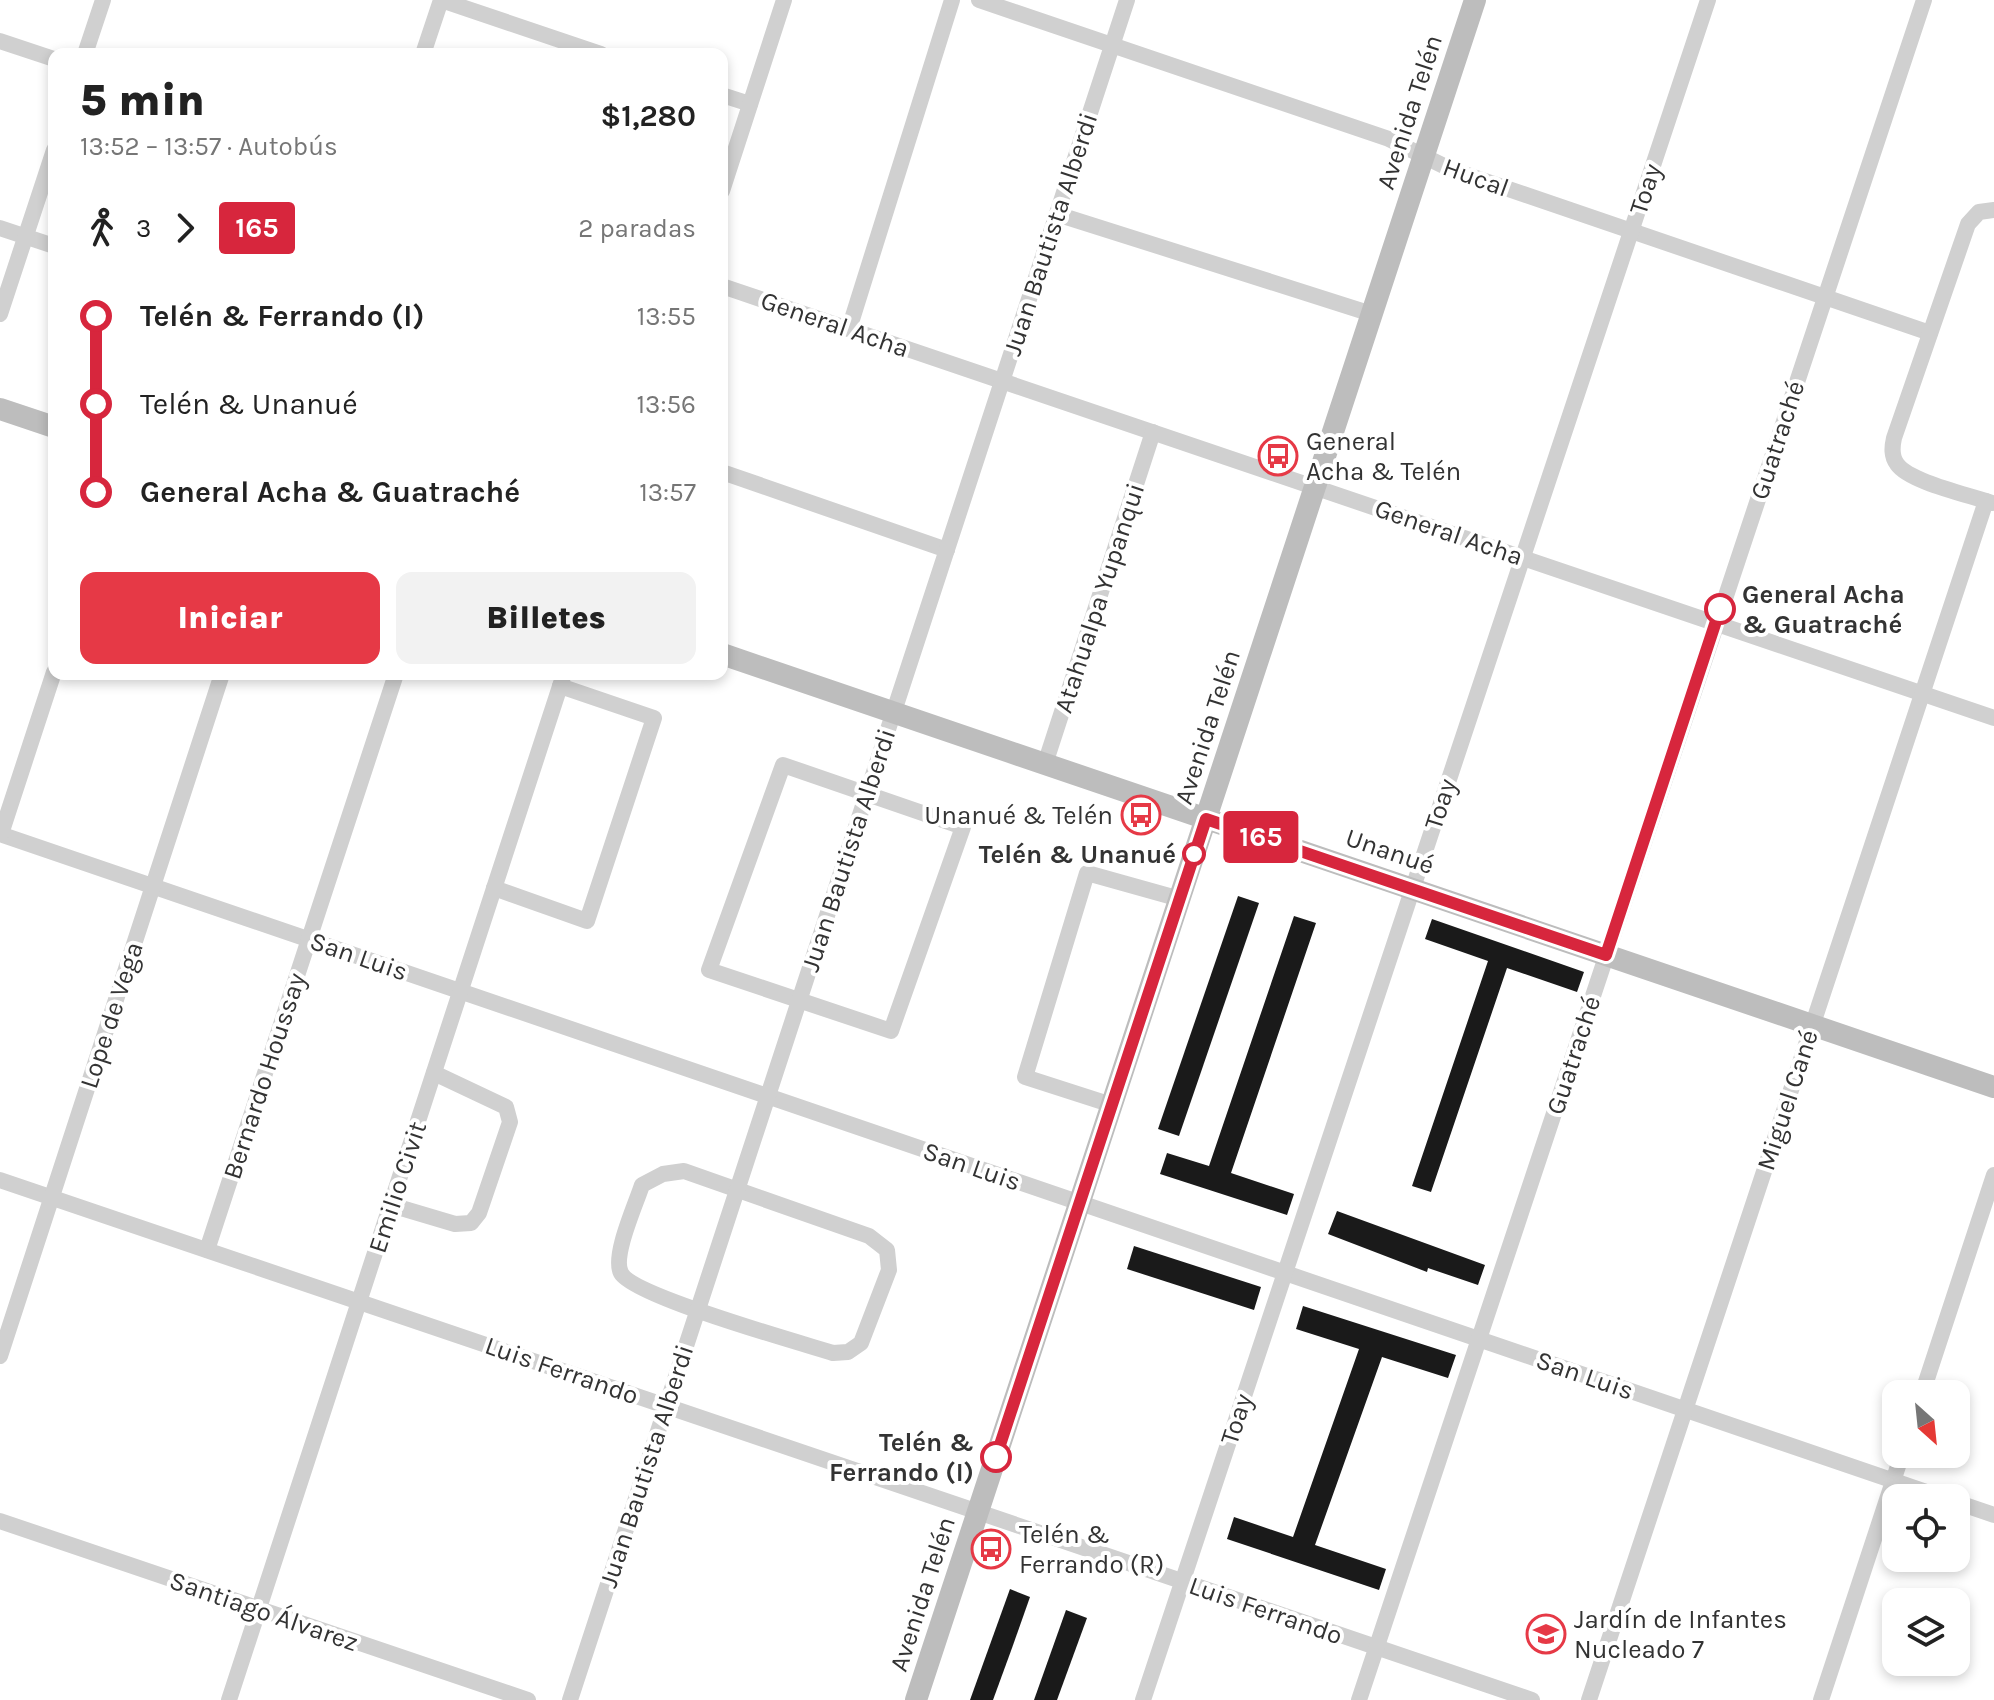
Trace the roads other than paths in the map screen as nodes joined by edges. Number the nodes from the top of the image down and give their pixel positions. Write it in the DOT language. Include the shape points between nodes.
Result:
graph roads {
  1 [pos="103,0"];
  2 [pos="441,0"];
  3 [pos="784,0"];
  4 [pos="952,0"];
  5 [pos="979,0"];
  6 [pos="1127,0"];
  7 [pos="1475,0"];
  8 [pos="1708,0"];
  9 [pos="1924,0"];
  10 [pos="0,41"];
  11 [pos="1112,45"];
  12 [pos="87,48"];
  13 [pos="425,48"];
  14 [pos="583,48"];
  15 [pos="48,57"];
  16 [pos="728,97"];
  17 [pos="750,104"];
  18 [pos="1424,156"];
  19 [pos="48,168"];
  20 [pos="728,172"];
  21 [pos="1986,211"];
  22 [pos="1057,214"];
  23 [pos="0,228"];
  24 [pos="1631,231"];
  25 [pos="26,236"];
  26 [pos="48,244"];
  27 [pos="728,288"];
  28 [pos="1824,297"];
  29 [pos="0,314"];
  30 [pos="1372,314"];
  31 [pos="849,329"];
  32 [pos="1930,333"];
  33 [pos="1002,381"];
  34 [pos="0,409"];
  35 [pos="48,425"];
  36 [pos="1153,432"];
  37 [pos="728,474"];
  38 [pos="1315,487"];
  39 [pos="1990,502"];
  40 [pos="947,550"];
  41 [pos="1523,558"];
  42 [pos="1716,623"];
  43 [pos="728,656"];
  44 [pos="51,680"];
  45 [pos="220,680"];
  46 [pos="394,680"];
  47 [pos="562,680"];
  48 [pos="1922,693"];
  49 [pos="893,712"];
  50 [pos="1994,718"];
  51 [pos="1045,764"];
  52 [pos="867,794"];
  53 [pos="1206,819"];
  54 [pos="1,834"];
  55 [pos="153,886"];
  56 [pos="494,888"];
  57 [pos="1412,889"];
  58 [pos="1180,899"];
  59 [pos="309,939"];
  60 [pos="1606,955"];
  61 [pos="461,991"];
  62 [pos="799,1001"];
  63 [pos="1812,1025"];
  64 [pos="434,1073"];
  65 [pos="1994,1087"];
  66 [pos="768,1096"];
  67 [pos="1112,1105"];
  68 [pos="1994,1175"];
  69 [pos="0,1180"];
  70 [pos="737,1191"];
  71 [pos="52,1197"];
  72 [pos="1080,1203"];
  73 [pos="391,1205"];
  74 [pos="207,1250"];
  75 [pos="1285,1273"];
  76 [pos="359,1302"];
  77 [pos="697,1311"];
  78 [pos="1479,1339"];
  79 [pos="0,1356"];
  80 [pos="1927,1380"];
  81 [pos="666,1406"];
  82 [pos="1685,1409"];
  83 [pos="1897,1468"];
  84 [pos="1893,1480"];
  85 [pos="1904,1484"];
  86 [pos="1970,1507"];
  87 [pos="978,1512"];
  88 [pos="1994,1515"];
  89 [pos="0,1521"];
  90 [pos="1183,1581"];
  91 [pos="259,1609"];
  92 [pos="1377,1647"];
  93 [pos="229,1700"];
  94 [pos="528,1700"];
  95 [pos="570,1700"];
  96 [pos="916,1700"];
  97 [pos="1143,1700"];
  98 [pos="1359,1700"];
  99 [pos="1532,1700"];
  100 [pos="1589,1700"];
  101 [pos="1821,1700"];
  1 -- 12 [label="street"];
  2 -- 13 [label="street"];
  2 -- 14 [label="street"];
  3 -- 17 [label="street"];
  4 -- 31 [label="street"];
  5 -- 11 [label="street, Hucal"];
  6 -- 11 [label="street, Juan Bautista Alberdi"];
  7 -- 18 [label="main road, Avenida Telén"];
  8 -- 24 [label="street, Toay"];
  9 -- 28 [label="street, Guatraché"];
  10 -- 15 [label="street"];
  11 -- 18 [label="street, Hucal" via="1389,139"];
  11 -- 22 [label="street, Juan Bautista Alberdi"];
  16 -- 17 [label="street"];
  17 -- 20 [label="street"];
  18 -- 24 [label="street, Hucal"];
  18 -- 30 [label="main road, Avenida Telén"];
  19 -- 25 [label="street"];
  21 -- 32 [label="street" via="1968,224"];
  22 -- 30 [label="street"];
  22 -- 33 [label="street, Juan Bautista Alberdi"];
  23 -- 25 [label="street"];
  24 -- 28 [label="street, Hucal"];
  24 -- 41 [label="street, Toay"];
  25 -- 26 [label="street"];
  25 -- 29 [label="street"];
  27 -- 31 [label="street, General Acha"];
  28 -- 32 [label="street, Hucal"];
  28 -- 42 [label="street, Guatraché"];
  30 -- 38 [label="main road, Avenida Telén"];
  31 -- 33 [label="street, General Acha"];
  32 -- 39 [label="street" via="1894,438 1895,461 1912,476"];
  33 -- 36 [label="street, General Acha"];
  33 -- 40 [label="street, Juan Bautista Alberdi"];
  34 -- 35 [label="main road"];
  36 -- 38 [label="street, General Acha"];
  36 -- 51 [label="street, Atahualpa Yupanqui"];
  37 -- 40 [label="street"];
  38 -- 41 [label="street, General Acha"];
  38 -- 53 [label="main road, Avenida Telén"];
  39 -- 48 [label="street, Miguel Cané"];
  40 -- 49 [label="street, Juan Bautista Alberdi"];
  41 -- 42 [label="street, General Acha"];
  41 -- 57 [label="street, Toay"];
  42 -- 48 [label="street, General Acha"];
  42 -- 60 [label="street, Guatraché"];
  43 -- 49 [label="main road, Unanué"];
  44 -- 54 [label="street"];
  45 -- 55 [label="street, Lope de Vega"];
  46 -- 59 [label="street, Bernardo Houssay"];
  47 -- 56 [label="street, Emilio Civit"];
  47 -- 56 [label="street" via="654,718 587,921"];
  48 -- 50 [label="street, General Acha"];
  48 -- 63 [label="street, Miguel Cané"];
  49 -- 51 [label="main road, Unanué"];
  49 -- 52 [label="street, Juan Bautista Alberdi"];
  51 -- 53 [label="main road, Unanué"];
  52 -- 62 [label="street, Juan Bautista Alberdi"];
  52 -- 62 [label="street" via="783,765 709,970"];
  52 -- 62 [label="street" via="963,827 891,1031"];
  53 -- 57 [label="main road, Unanué"];
  53 -- 58 [label="main road, Avenida Telén"];
  54 -- 55 [label="street, San Luis"];
  55 -- 59 [label="street, San Luis"];
  55 -- 71 [label="street, Lope de Vega"];
  56 -- 61 [label="street, Emilio Civit"];
  57 -- 60 [label="main road, Unanué"];
  57 -- 75 [label="street, Toay"];
  58 -- 67 [label="main road, Avenida Telén"];
  58 -- 67 [label="street" via="1087,873 1025,1077"];
  59 -- 61 [label="street, San Luis"];
  59 -- 74 [label="street, Bernardo Houssay"];
  60 -- 63 [label="main road, Unanué"];
  60 -- 78 [label="street, Guatraché"];
  61 -- 64 [label="street, Emilio Civit"];
  61 -- 66 [label="street, San Luis"];
  62 -- 66 [label="street, Juan Bautista Alberdi"];
  63 -- 65 [label="main road, Unanué"];
  63 -- 82 [label="street, Miguel Cané"];
  64 -- 73 [label="street, Emilio Civit"];
  64 -- 73 [label="street" via="506,1107 510,1122 471,1223 455,1224"];
  66 -- 70 [label="street, Juan Bautista Alberdi"];
  66 -- 72 [label="street, San Luis"];
  67 -- 72 [label="main road, Avenida Telén"];
  68 -- 80 [label="street"];
  69 -- 71 [label="street, Luis Ferrando"];
  70 -- 77 [label="street, Juan Bautista Alberdi"];
  70 -- 77 [label="street" via="684,1171 642,1185 619,1257 621,1273 630,1283"];
  70 -- 77 [label="street" via="869,1236 887,1250 889,1270 861,1343 848,1352 833,1353"];
  71 -- 74 [label="street, Luis Ferrando"];
  71 -- 79 [label="street, Lope de Vega"];
  72 -- 75 [label="street, San Luis"];
  72 -- 87 [label="main road, Avenida Telén"];
  73 -- 76 [label="street, Emilio Civit"];
  74 -- 76 [label="street, Luis Ferrando"];
  75 -- 78 [label="street, San Luis"];
  75 -- 90 [label="street, Toay"];
  76 -- 81 [label="street, Luis Ferrando"];
  76 -- 91 [label="street, Emilio Civit"];
  77 -- 81 [label="street, Juan Bautista Alberdi"];
  78 -- 82 [label="street, San Luis"];
  78 -- 92 [label="street, Guatraché"];
  81 -- 87 [label="street, Luis Ferrando"];
  81 -- 95 [label="street, Juan Bautista Alberdi"];
  82 -- 84 [label="street, San Luis"];
  82 -- 100 [label="street, Miguel Cané"];
  83 -- 84 [label="street"];
  84 -- 85 [label="street, San Luis"];
  84 -- 101 [label="street"];
  86 -- 88 [label="street"];
  87 -- 90 [label="street, Luis Ferrando"];
  87 -- 96 [label="main road, Avenida Telén"];
  89 -- 91 [label="street, Santiago Álvarez"];
  90 -- 92 [label="street, Luis Ferrando"];
  90 -- 97 [label="street, Toay"];
  91 -- 93 [label="street, Emilio Civit"];
  91 -- 94 [label="street, Santiago Álvarez"];
  92 -- 98 [label="street, Guatraché"];
  92 -- 99 [label="street, Luis Ferrando"];
}
